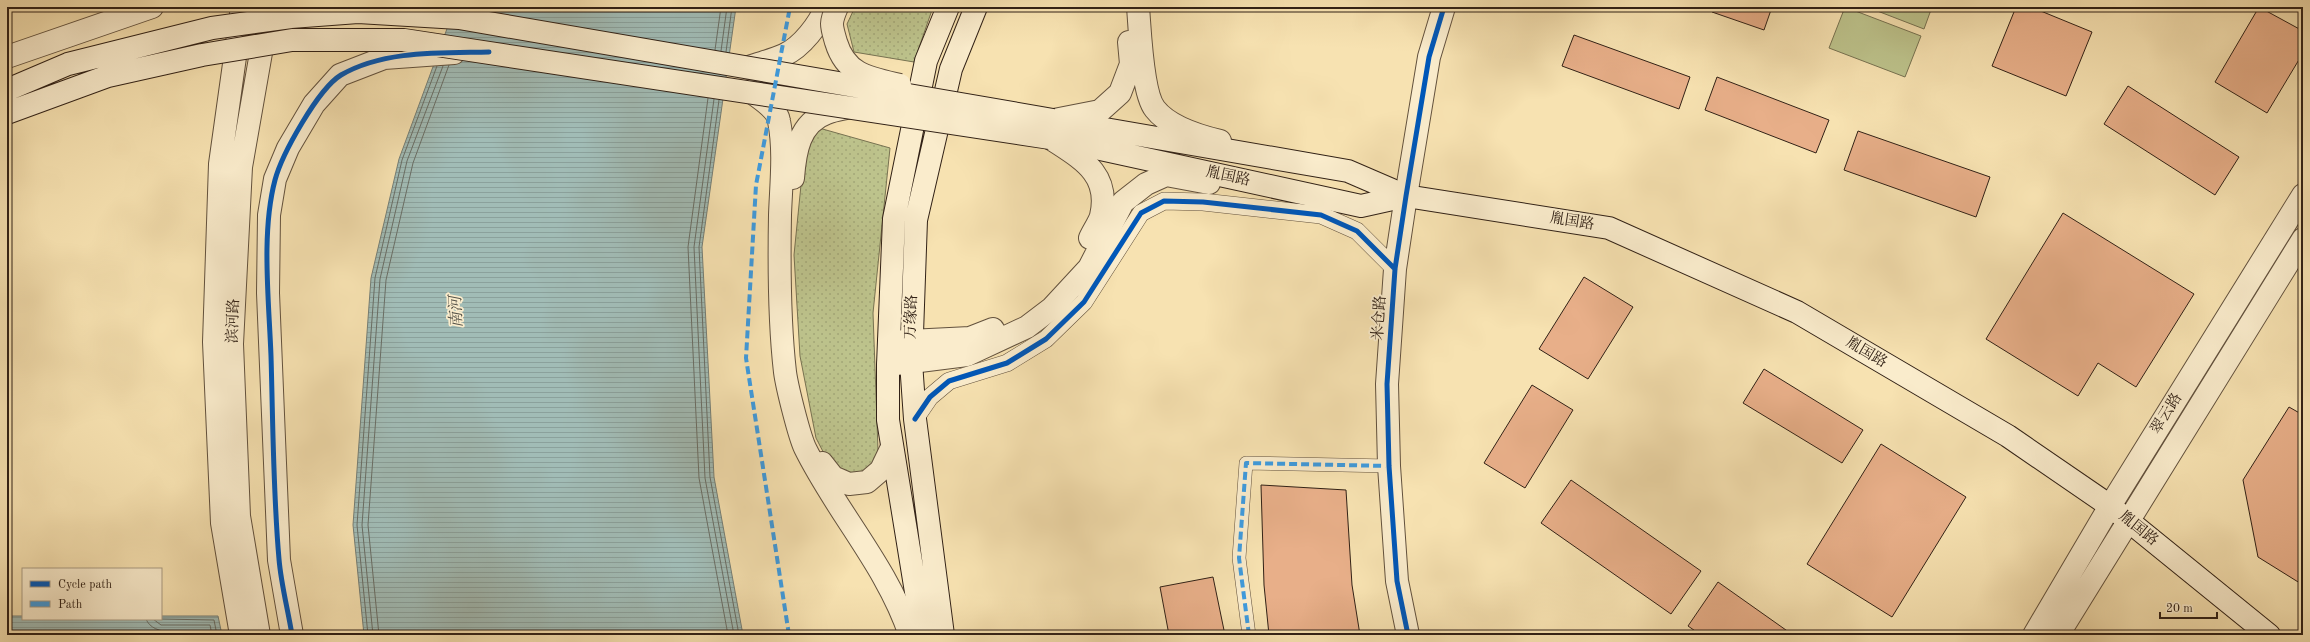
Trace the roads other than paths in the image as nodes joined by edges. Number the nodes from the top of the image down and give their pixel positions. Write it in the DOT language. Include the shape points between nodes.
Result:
graph roads {
  1 [pos="152,7"];
  2 [pos="242,7"];
  3 [pos="270,7"];
  4 [pos="431,7"];
  5 [pos="826,7"];
  6 [pos="837,7"];
  7 [pos="948,7"];
  8 [pos="976,7"];
  9 [pos="1124,7"];
  10 [pos="1138,7"];
  11 [pos="1444,7"];
  12 [pos="459,18"];
  13 [pos="489,52"];
  14 [pos="7,57"];
  15 [pos="749,67"];
  16 [pos="7,90"];
  17 [pos="750,91"];
  18 [pos="853,107"];
  19 [pos="7,113"];
  20 [pos="1052,129"];
  21 [pos="1348,171"];
  22 [pos="2303,195"];
  23 [pos="1406,196"];
  24 [pos="1361,206"];
  25 [pos="2303,239"];
  26 [pos="1395,269"];
  27 [pos="786,336"];
  28 [pos="889,342"];
  29 [pos="911,352"];
  30 [pos="888,365"];
  31 [pos="915,419"];
  32 [pos="892,447"];
  33 [pos="1389,466"];
  34 [pos="2110,506"];
  35 [pos="2130,522"];
  36 [pos="245,607"];
  37 [pos="241,635"];
  38 [pos="258,635"];
  39 [pos="292,635"];
  40 [pos="910,635"];
  41 [pos="923,635"];
  42 [pos="943,635"];
  43 [pos="1249,635"];
  44 [pos="1408,635"];
  45 [pos="2034,635"];
  46 [pos="2058,635"];
  47 [pos="2269,635"];
  1 -- 14 [label="street"];
  2 -- 36 [label="street, 滨河路" via="220,164 214,342 222,523"];
  3 -- 36 [label="street, 滨河路" via="241,167 232,344"];
  4 -- 12 [label="street"];
  5 -- 15 [label="street" via="822,18 804,39 785,55"];
  6 -- 20 [label="street, bridge" via="830,23 839,53 848,67 875,79"];
  7 -- 28 [label="street, 万缘路" via="926,61 894,219"];
  8 -- 29 [label="street, 万缘路" via="951,69 916,220"];
  9 -- 20 [label="street" via="1131,64 1120,93 1100,111"];
  10 -- 21 [label="street" via="1144,79 1154,109 1175,125 1194,134"];
  11 -- 23 [label="street, 米仓路" via="1429,57"];
  12 -- 15 [label="street, bridge"];
  12 -- 16 [label="street, bridge" via="358,12 291,17 212,28 68,64"];
  13 -- 17 [label="street, bridge"];
  13 -- 19 [label="street, bridge" via="404,40 292,40 202,55 108,76"];
  13 -- 39 [label="street, bridge" via="384,58 340,75 314,104 288,148 275,179 269,215 268,293 279,560"];
  15 -- 20 [label="street, bridge"];
  17 -- 18 [label="street, bridge"];
  17 -- 27 [label="street" via="768,105 779,120 782,163 779,265"];
  18 -- 20 [label="street, bridge"];
  18 -- 27 [label="street, bridge" via="826,113 808,125 795,150 786,259"];
  20 -- 21 [label="street, 胤国路"];
  20 -- 24 [label="street, 胤国路"];
  20 -- 29 [label="street" via="1088,164 1102,186 1101,216 1077,265 1042,301 1015,321 970,338"];
  21 -- 23 [label="street, 胤国路"];
  22 -- 34 [label="street, 翠云路"];
  23 -- 24 [label="street, 胤国路"];
  23 -- 26 [label="street, 米仓路"];
  23 -- 34 [label="street, 胤国路" via="1609,228 1797,312 2008,436"];
  24 -- 29 [label="street" via="1320,202 1166,175 1146,184 1123,202 1089,268 1052,308 1027,327 967,355"];
  25 -- 35 [label="street, 翠云路"];
  26 -- 31 [label="street" via="1357,231 1321,214 1203,202 1164,202 1141,213 1084,302 1046,339 1007,364 949,381 930,397"];
  26 -- 33 [label="street, 米仓路" via="1387,384"];
  27 -- 32 [label="street" via="815,453 833,477 849,484 867,482 881,470"];
  27 -- 40 [label="street" via="786,374 805,447 883,573 905,618"];
  28 -- 29 [label="street"];
  28 -- 30 [label="street, 万缘路"];
  29 -- 30 [label="street"];
  29 -- 31 [label="street, 万缘路"];
  30 -- 32 [label="street, 万缘路" via="888,420"];
  31 -- 42 [label="street, 万缘路"];
  32 -- 41 [label="street, 万缘路"];
  33 -- 43 [label="street" via="1246,463 1239,558"];
  33 -- 44 [label="street, 米仓路" via="1397,580"];
  34 -- 35 [label="street, 胤国路"];
  34 -- 45 [label="street, 翠云路"];
  35 -- 46 [label="street, 翠云路"];
  35 -- 47 [label="street, 胤国路"];
  36 -- 37 [label="street, 滨河路"];
  36 -- 38 [label="street, 滨河路"];
}
